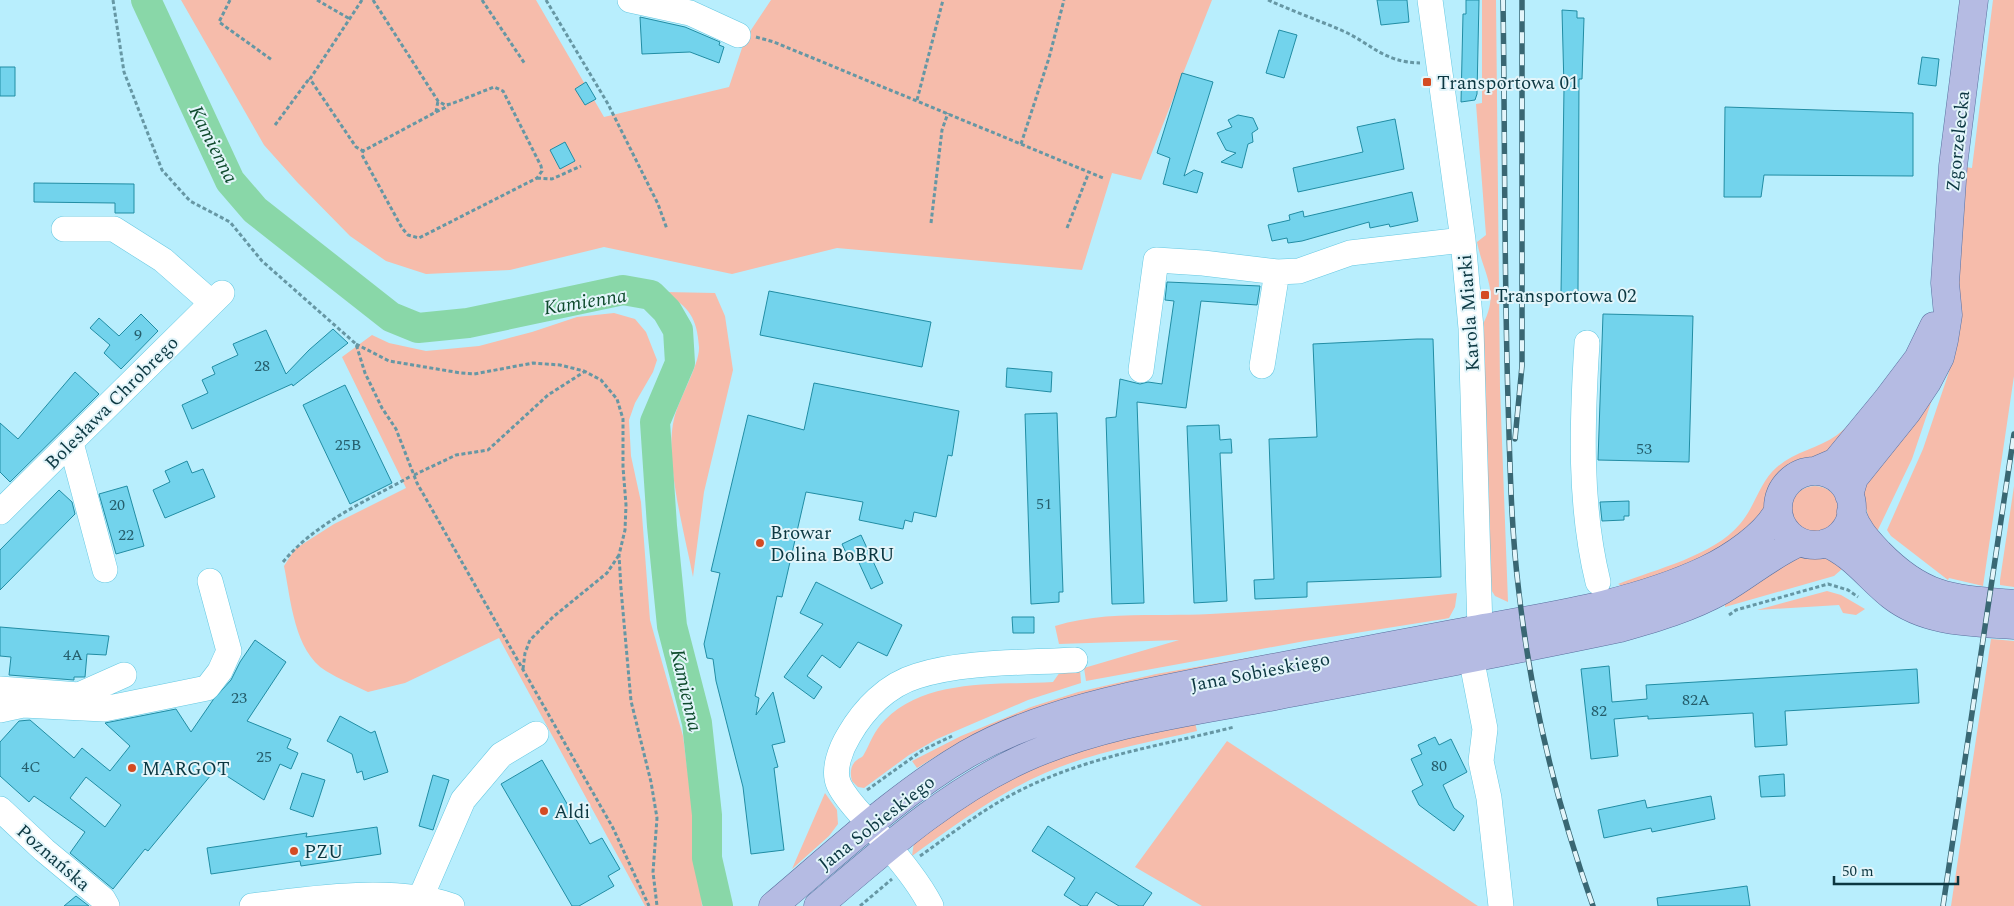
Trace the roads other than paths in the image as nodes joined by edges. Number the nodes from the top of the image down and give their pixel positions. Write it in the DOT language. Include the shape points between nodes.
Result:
graph roads {
  1 [pos="630,0"];
  2 [pos="1430,0"];
  3 [pos="1974,0"];
  4 [pos="738,35"];
  5 [pos="64,229"];
  6 [pos="1463,240"];
  7 [pos="1277,272"];
  8 [pos="1945,283"];
  9 [pos="1587,343"];
  10 [pos="1262,366"];
  11 [pos="1141,370"];
  12 [pos="71,443"];
  13 [pos="1814,471"];
  14 [pos="1850,504"];
  15 [pos="1778,511"];
  16 [pos="0,512"];
  17 [pos="1813,543"];
  18 [pos="105,570"];
  19 [pos="210,581"];
  20 [pos="1598,582"];
  21 [pos="2014,604"];
  22 [pos="2014,625"];
  23 [pos="1480,629"];
  24 [pos="1534,646"];
  25 [pos="1471,657"];
  26 [pos="1075,660"];
  27 [pos="1440,663"];
  28 [pos="124,675"];
  29 [pos="0,690"];
  30 [pos="0,710"];
  31 [pos="536,734"];
  32 [pos="0,809"];
  33 [pos="870,825"];
  34 [pos="888,848"];
  35 [pos="419,902"];
  36 [pos="107,906"];
  37 [pos="252,906"];
  38 [pos="452,906"];
  39 [pos="773,906"];
  40 [pos="818,906"];
  41 [pos="931,906"];
  42 [pos="1501,906"];
  1 -- 4 [label="street" via="690,13"];
  2 -- 6 [label="street, Karola Miarki"];
  3 -- 8 [label="main road, Zgorzelecka" via="1953,166"];
  5 -- 12 [label="street, Bolesława Chrobrego" via="114,228 217,298"];
  6 -- 7 [label="street" via="1350,252 1299,271"];
  6 -- 23 [label="street, Karola Miarki" via="1471,328"];
  7 -- 10 [label="street"];
  7 -- 11 [label="street" via="1156,260"];
  8 -- 13 [label="main road, Zgorzelecka" via="1934,327 1918,359 1836,462"];
  8 -- 14 [label="main road, Zgorzelecka" via="1948,315 1940,357 1907,412 1854,478"];
  9 -- 20 [label="street" via="1584,462 1587,520"];
  12 -- 16 [label="street, Bolesława Chrobrego"];
  12 -- 18 [label="street"];
  13 -- 14 [label="main road" via="1839,481"];
  13 -- 15 [label="main road" via="1788,483 1778,501"];
  14 -- 17 [label="main road" via="1843,532"];
  14 -- 21 [label="main road" via="1860,533 1914,584 1947,597"];
  15 -- 17 [label="main road" via="1781,524 1789,535"];
  15 -- 23 [label="main road, Jana Sobieskiego" via="1768,528 1753,540 1707,569 1680,580 1604,604"];
  17 -- 22 [label="main road" via="1848,555 1892,596 1914,609 1953,620"];
  17 -- 24 [label="main road, Jana Sobieskiego" via="1782,551 1706,599 1660,616"];
  19 -- 30 [label="street" via="230,651 220,672 207,688 104,709 23,704"];
  23 -- 24 [label="street" via="1500,644"];
  23 -- 27 [label="street, Karola Miarki" via="1471,649"];
  23 -- 33 [label="main road, Jana Sobieskiego" via="1159,690 1058,715 1015,731 950,764"];
  24 -- 25 [label="main road, Jana Sobieskiego"];
  25 -- 27 [label="main road, Jana Sobieskiego"];
  25 -- 42 [label="street" via="1485,729 1481,761 1489,798"];
  26 -- 33 [label="street" via="954,669 917,676 886,692 854,726 842,750 836,774 844,793"];
  27 -- 34 [label="main road, Jana Sobieskiego" via="1125,726 1054,746 986,778"];
  28 -- 29 [label="street" via="79,695"];
  31 -- 35 [label="street" via="501,755 462,800"];
  32 -- 36 [label="street, Poznańska"];
  33 -- 34 [label="street"];
  33 -- 39 [label="main road, Jana Sobieskiego"];
  34 -- 40 [label="main road, Jana Sobieskiego"];
  34 -- 41 [label="street" via="919,885"];
  35 -- 37 [label="street" via="397,895"];
  35 -- 38 [label="street"];
}
